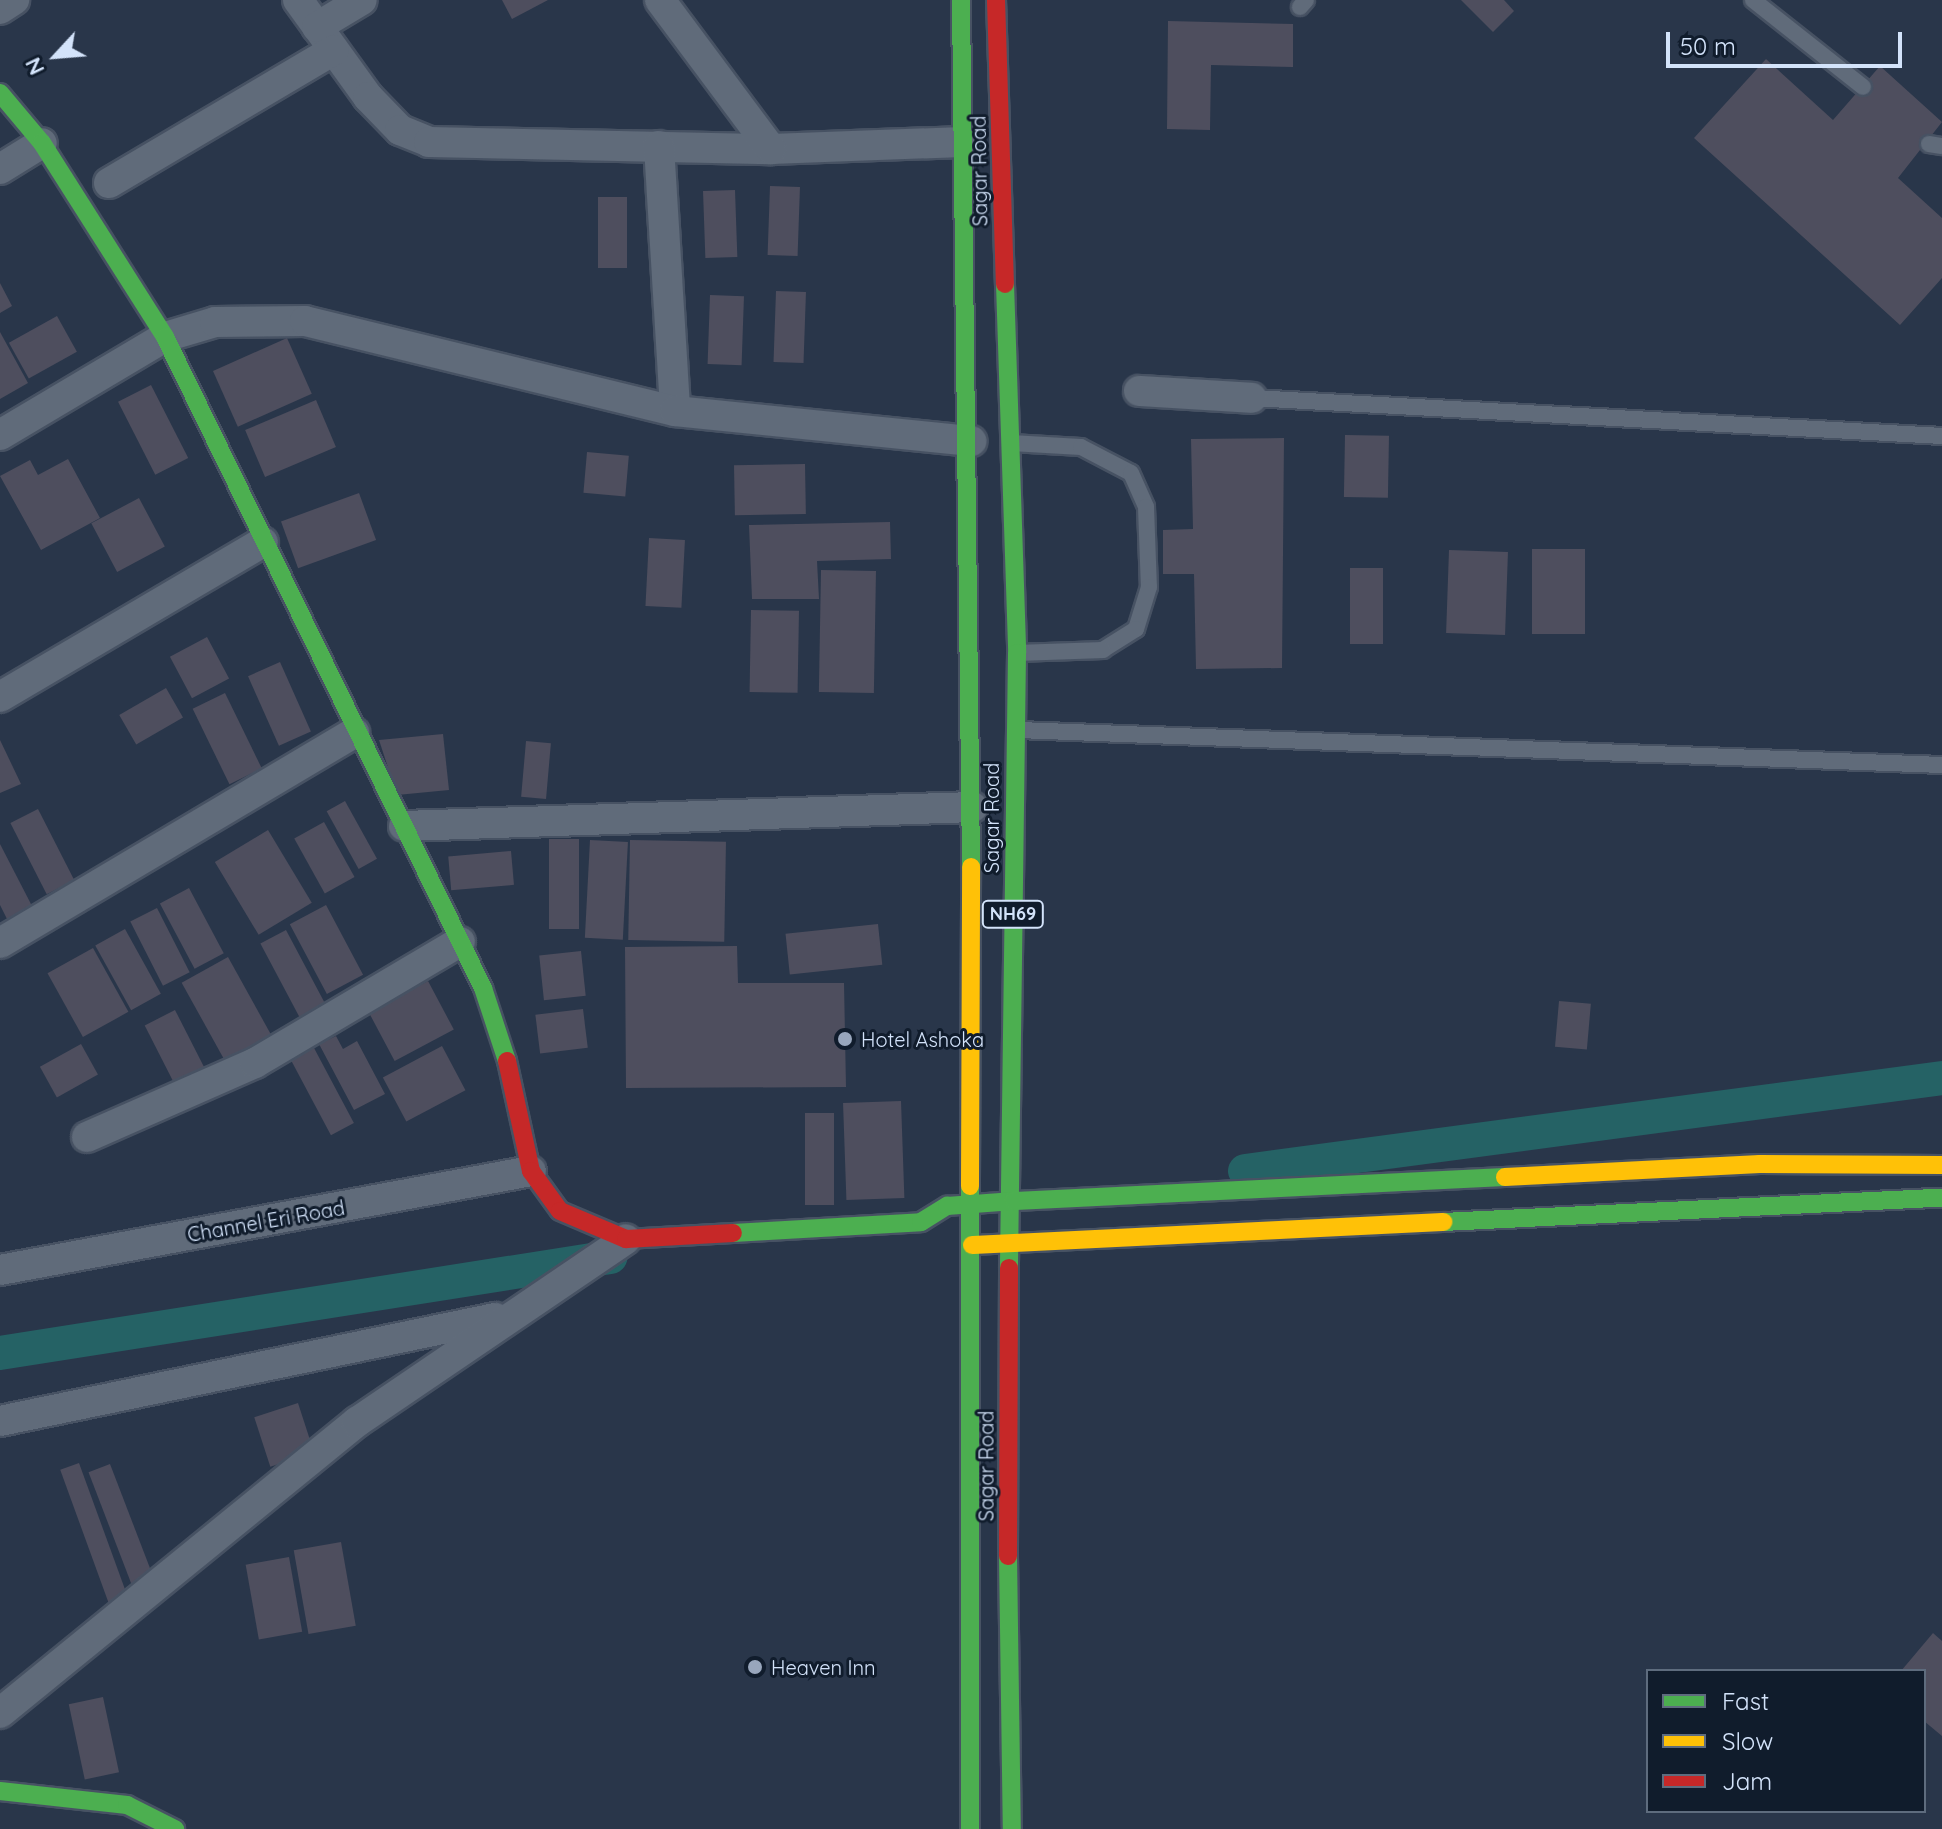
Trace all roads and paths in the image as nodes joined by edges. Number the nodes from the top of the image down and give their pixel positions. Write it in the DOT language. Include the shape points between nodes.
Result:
graph roads {
  1 [pos="14,0"];
  2 [pos="298,0"];
  3 [pos="362,0"];
  4 [pos="660,0"];
  5 [pos="961,0"];
  6 [pos="996,0"];
  7 [pos="1753,0"];
  8 [pos="0,9"];
  9 [pos="325,38"];
  10 [pos="1863,87"];
  11 [pos="0,93"];
  12 [pos="963,142"];
  13 [pos="42,143"];
  14 [pos="659,146"];
  15 [pos="771,149"];
  16 [pos="0,169"];
  17 [pos="109,183"];
  18 [pos="165,337"];
  19 [pos="1139,391"];
  20 [pos="1252,398"];
  21 [pos="675,411"];
  22 [pos="0,435"];
  23 [pos="1942,436"];
  24 [pos="971,441"];
  25 [pos="1005,443"];
  26 [pos="263,542"];
  27 [pos="994,652"];
  28 [pos="0,697"];
  29 [pos="992,729"];
  30 [pos="354,733"];
  31 [pos="1942,765"];
  32 [pos="973,807"];
  33 [pos="404,826"];
  34 [pos="460,942"];
  35 [pos="0,943"];
  36 [pos="87,1137"];
  37 [pos="1942,1165"];
  38 [pos="531,1171"];
  39 [pos="1942,1198"];
  40 [pos="1014,1201"];
  41 [pos="966,1204"];
  42 [pos="921,1222"];
  43 [pos="626,1239"];
  44 [pos="952,1242"];
  45 [pos="1013,1244"];
  46 [pos="0,1270"];
  47 [pos="508,1315"];
  48 [pos="0,1421"];
  49 [pos="0,1713"];
  50 [pos="0,1791"];
  51 [pos="175,1829"];
  52 [pos="970,1829"];
  53 [pos="1012,1829"];
  1 -- 8 [label="street"];
  2 -- 9 [label="street"];
  3 -- 9 [label="street"];
  4 -- 15 [label="street"];
  5 -- 12 [label="main road, Sagar Road / NH69"];
  6 -- 25 [label="main road, Sagar Road / NH69"];
  7 -- 10 [label="lane"];
  9 -- 14 [label="street" via="400,130 429,142"];
  9 -- 17 [label="street"];
  11 -- 13 [label="main road"];
  12 -- 15 [label="street"];
  12 -- 24 [label="main road, Sagar Road / NH69"];
  13 -- 16 [label="street"];
  13 -- 18 [label="main road"];
  14 -- 15 [label="street"];
  14 -- 21 [label="street"];
  18 -- 21 [label="street" via="215,322 305,321"];
  18 -- 22 [label="street"];
  18 -- 26 [label="main road"];
  19 -- 20 [label="street"];
  20 -- 23 [label="lane"];
  21 -- 24 [label="street"];
  24 -- 25 [label="lane"];
  24 -- 27 [label="main road, Sagar Road / NH69"];
  25 -- 27 [label="main road, Sagar Road / NH69"];
  25 -- 27 [label="lane" via="1100,453 1131,473 1146,507 1149,587 1136,629 1103,650"];
  26 -- 28 [label="street"];
  26 -- 30 [label="main road"];
  27 -- 29 [label="main road, Sagar Road / NH69"];
  27 -- 29 [label="main road, Sagar Road / NH69"];
  29 -- 31 [label="lane"];
  29 -- 32 [label="main road, Sagar Road / NH69"];
  29 -- 40 [label="main road, Sagar Road / NH69"];
  30 -- 33 [label="main road"];
  30 -- 35 [label="street"];
  32 -- 33 [label="street"];
  32 -- 41 [label="main road, Sagar Road / NH69"];
  33 -- 34 [label="main road"];
  34 -- 36 [label="street" via="255,1063"];
  34 -- 38 [label="main road" via="518,1092"];
  37 -- 40 [label="main road" via="1760,1164"];
  38 -- 43 [label="main road" via="560,1211"];
  38 -- 46 [label="street, Channel Eri Road"];
  39 -- 45 [label="main road"];
  40 -- 41 [label="main road"];
  40 -- 45 [label="main road, Sagar Road / NH69"];
  41 -- 42 [label="main road"];
  41 -- 44 [label="main road, Sagar Road / NH69"];
  42 -- 43 [label="main road"];
  42 -- 44 [label="main road"];
  43 -- 47 [label="street"];
  44 -- 45 [label="main road"];
  44 -- 52 [label="main road, Sagar Road / NH69"];
  45 -- 53 [label="main road, Sagar Road / NH69"];
  47 -- 48 [label="street"];
  47 -- 49 [label="street" via="357,1422"];
  50 -- 51 [label="main road" via="51,1791 127,1805"];
}
